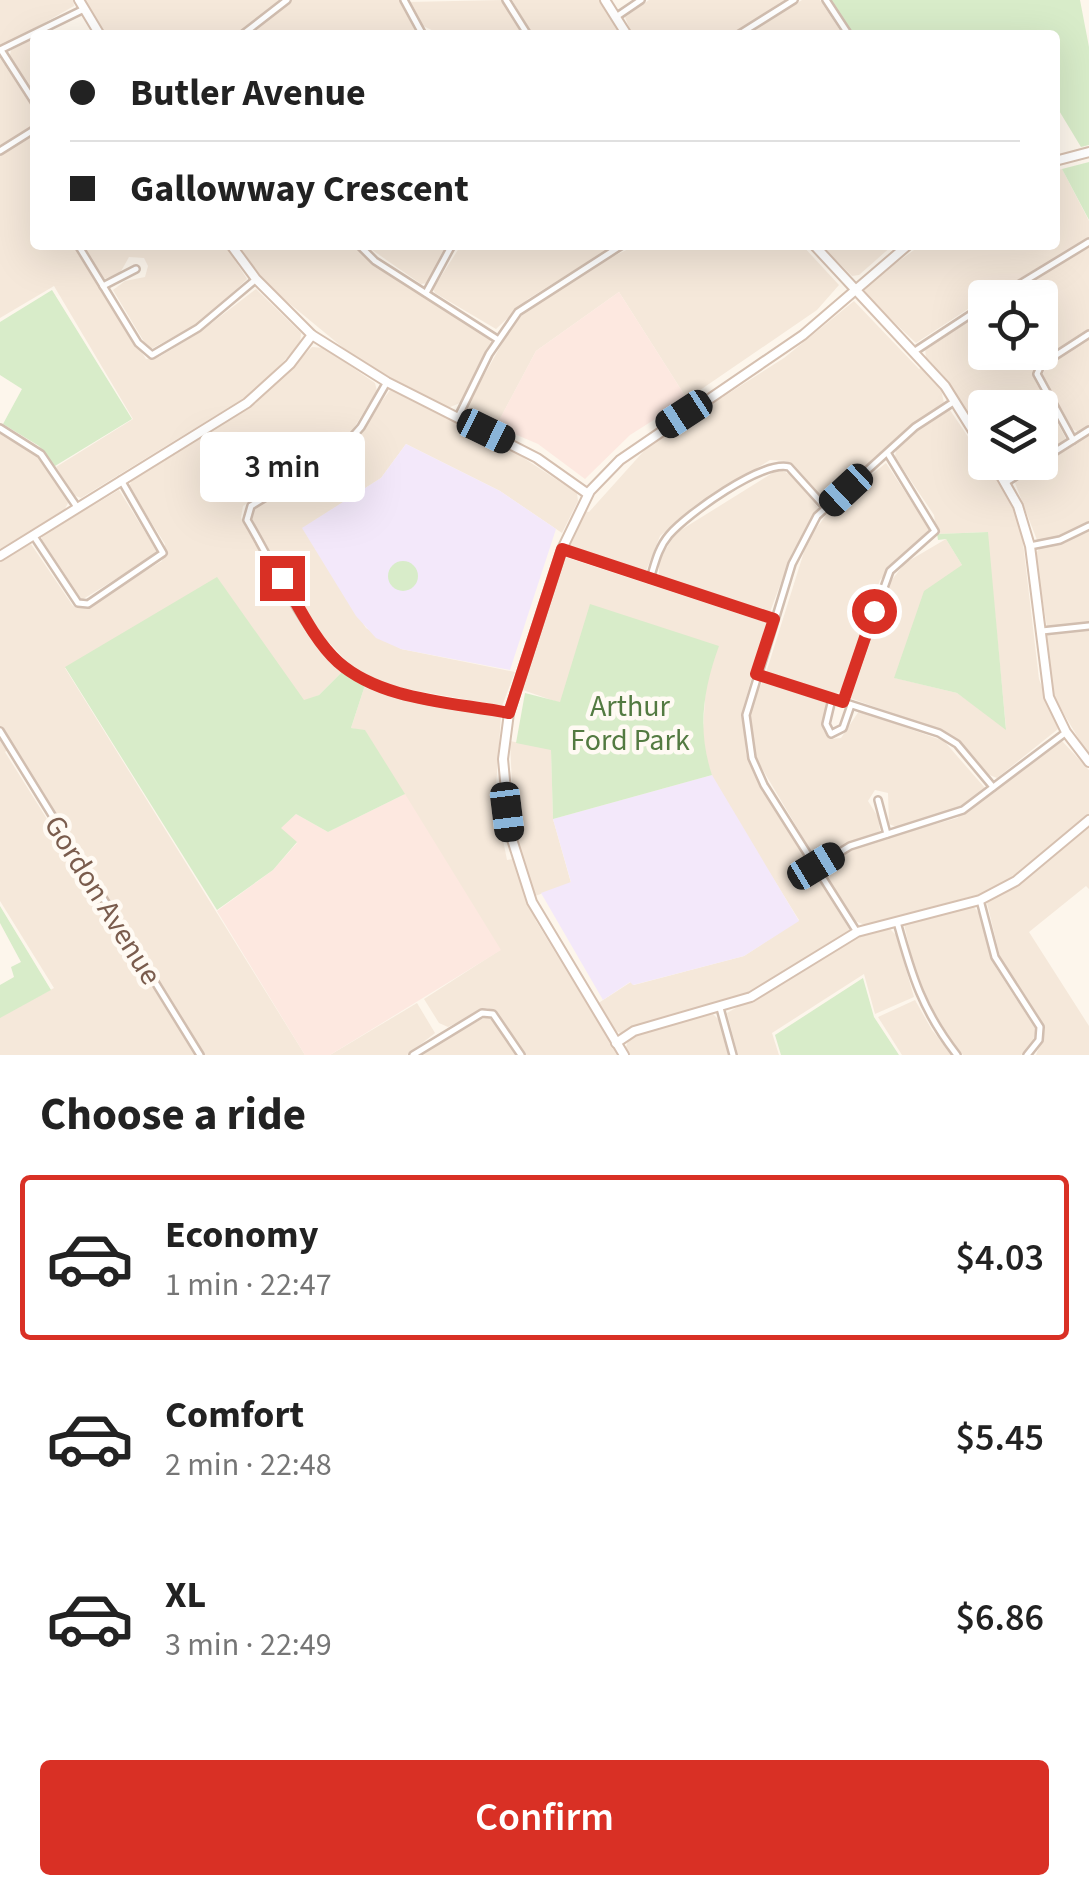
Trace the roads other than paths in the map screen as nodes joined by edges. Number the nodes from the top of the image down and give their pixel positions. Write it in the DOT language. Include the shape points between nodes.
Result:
graph roads {
  1 [pos="78,0"];
  2 [pos="287,0"];
  3 [pos="404,0"];
  4 [pos="506,0"];
  5 [pos="605,0"];
  6 [pos="641,0"];
  7 [pos="794,0"];
  8 [pos="826,0"];
  9 [pos="84,9"];
  10 [pos="616,17"];
  11 [pos="41,30"];
  12 [pos="97,30"];
  13 [pos="248,30"];
  14 [pos="420,30"];
  15 [pos="525,30"];
  16 [pos="624,30"];
  17 [pos="746,30"];
  18 [pos="845,30"];
  19 [pos="30,36"];
  20 [pos="1,50"];
  21 [pos="30,95"];
  22 [pos="30,132"];
  23 [pos="0,151"];
  24 [pos="1089,152"];
  25 [pos="1060,160"];
  26 [pos="1089,242"];
  27 [pos="81,250"];
  28 [pos="235,250"];
  29 [pos="365,250"];
  30 [pos="449,250"];
  31 [pos="614,250"];
  32 [pos="819,250"];
  33 [pos="902,250"];
  34 [pos="136,269"];
  35 [pos="256,279"];
  36 [pos="1027,280"];
  37 [pos="103,286"];
  38 [pos="853,288"];
  39 [pos="426,293"];
  40 [pos="968,317"];
  41 [pos="1089,334"];
  42 [pos="312,335"];
  43 [pos="498,339"];
  44 [pos="915,352"];
  45 [pos="387,382"];
  46 [pos="955,400"];
  47 [pos="458,417"];
  48 [pos="968,422"];
  49 [pos="0,428"];
  50 [pos="1089,430"];
  51 [pos="1073,440"];
  52 [pos="1058,450"];
  53 [pos="887,453"];
  54 [pos="120,480"];
  55 [pos="1003,480"];
  56 [pos="1010,480"];
  57 [pos="1005,483"];
  58 [pos="588,494"];
  59 [pos="77,507"];
  60 [pos="826,508"];
  61 [pos="1089,526"];
  62 [pos="33,535"];
  63 [pos="1030,546"];
  64 [pos="562,549"];
  65 [pos="0,556"];
  66 [pos="650,578"];
  67 [pos="774,619"];
  68 [pos="1089,626"];
  69 [pos="1038,631"];
  70 [pos="756,674"];
  71 [pos="832,698"];
  72 [pos="847,704"];
  73 [pos="509,713"];
  74 [pos="0,732"];
  75 [pos="1066,732"];
  76 [pos="3,744"];
  77 [pos="1089,762"];
  78 [pos="993,787"];
  79 [pos="878,800"];
  80 [pos="1089,820"];
  81 [pos="887,834"];
  82 [pos="816,866"];
  83 [pos="980,900"];
  84 [pos="897,922"];
  85 [pos="857,932"];
  86 [pos="720,1008"];
  87 [pos="616,1043"];
  88 [pos="200,1055"];
  89 [pos="413,1055"];
  90 [pos="521,1055"];
  91 [pos="624,1055"];
  92 [pos="733,1055"];
  93 [pos="958,1055"];
  94 [pos="1028,1055"];
  1 -- 9 [label="street"];
  2 -- 13 [label="street"];
  3 -- 14 [label="street"];
  4 -- 15 [label="street"];
  5 -- 10 [label="street"];
  6 -- 10 [label="street"];
  7 -- 17 [label="street"];
  8 -- 18 [label="street"];
  9 -- 11 [label="street"];
  9 -- 12 [label="street"];
  10 -- 16 [label="street"];
  19 -- 20 [label="street"];
  20 -- 21 [label="street"];
  22 -- 23 [label="street"];
  24 -- 25 [label="street"];
  26 -- 36 [label="street"];
  27 -- 37 [label="street"];
  28 -- 35 [label="street"];
  29 -- 39 [label="street"];
  30 -- 39 [label="street"];
  31 -- 43 [label="street" via="518,312"];
  32 -- 38 [label="street"];
  33 -- 38 [label="street"];
  34 -- 37 [label="street"];
  35 -- 37 [label="street" via="211,319 152,355"];
  35 -- 42 [label="street"];
  38 -- 44 [label="street"];
  38 -- 58 [label="street" via="803,336 620,460"];
  39 -- 43 [label="street"];
  40 -- 44 [label="street"];
  41 -- 51 [label="street" via="1037,374"];
  42 -- 45 [label="street"];
  42 -- 54 [label="street" via="265,390"];
  43 -- 47 [label="street"];
  44 -- 46 [label="street"];
  45 -- 47 [label="street"];
  45 -- 73 [label="street" via="351,440 250,506 247,520 316,635 356,676 390,691"];
  46 -- 48 [label="street"];
  46 -- 53 [label="street"];
  47 -- 58 [label="street"];
  49 -- 59 [label="street" via="42,454"];
  50 -- 51 [label="street"];
  51 -- 52 [label="street"];
  53 -- 60 [label="street"];
  53 -- 72 [label="street" via="935,531 890,571"];
  54 -- 59 [label="street"];
  54 -- 62 [label="street" via="163,553 88,604 78,603"];
  55 -- 57 [label="street"];
  56 -- 57 [label="street"];
  57 -- 63 [label="street"];
  58 -- 64 [label="street"];
  59 -- 62 [label="street"];
  60 -- 66 [label="street" via="789,466 765,467 682,522 659,550"];
  60 -- 67 [label="street" via="802,540"];
  61 -- 63 [label="street"];
  62 -- 65 [label="street"];
  63 -- 69 [label="street"];
  64 -- 66 [label="street"];
  64 -- 73 [label="street"];
  66 -- 67 [label="street"];
  67 -- 70 [label="street"];
  68 -- 69 [label="street"];
  69 -- 75 [label="street" via="1049,697"];
  70 -- 71 [label="street"];
  70 -- 82 [label="street" via="746,715 752,758"];
  71 -- 72 [label="street"];
  71 -- 72 [label="street" via="830,734 843,728"];
  72 -- 78 [label="street" via="939,733"];
  73 -- 87 [label="street" via="505,792 519,864 545,926"];
  74 -- 76 [label="street, Gordon Avenue"];
  75 -- 77 [label="street"];
  75 -- 78 [label="street"];
  76 -- 88 [label="street, Gordon Avenue"];
  78 -- 81 [label="street" via="945,819"];
  79 -- 81 [label="street"];
  80 -- 83 [label="street" via="1016,880"];
  81 -- 82 [label="street"];
  82 -- 85 [label="street"];
  83 -- 84 [label="street"];
  83 -- 94 [label="street" via="994,957 1040,1027"];
  84 -- 85 [label="street"];
  84 -- 93 [label="street" via="916,992"];
  85 -- 86 [label="street" via="751,997"];
  86 -- 87 [label="street" via="634,1030"];
  86 -- 92 [label="street"];
  87 -- 91 [label="street"];
  89 -- 90 [label="street" via="482,1013 493,1014"];
}
